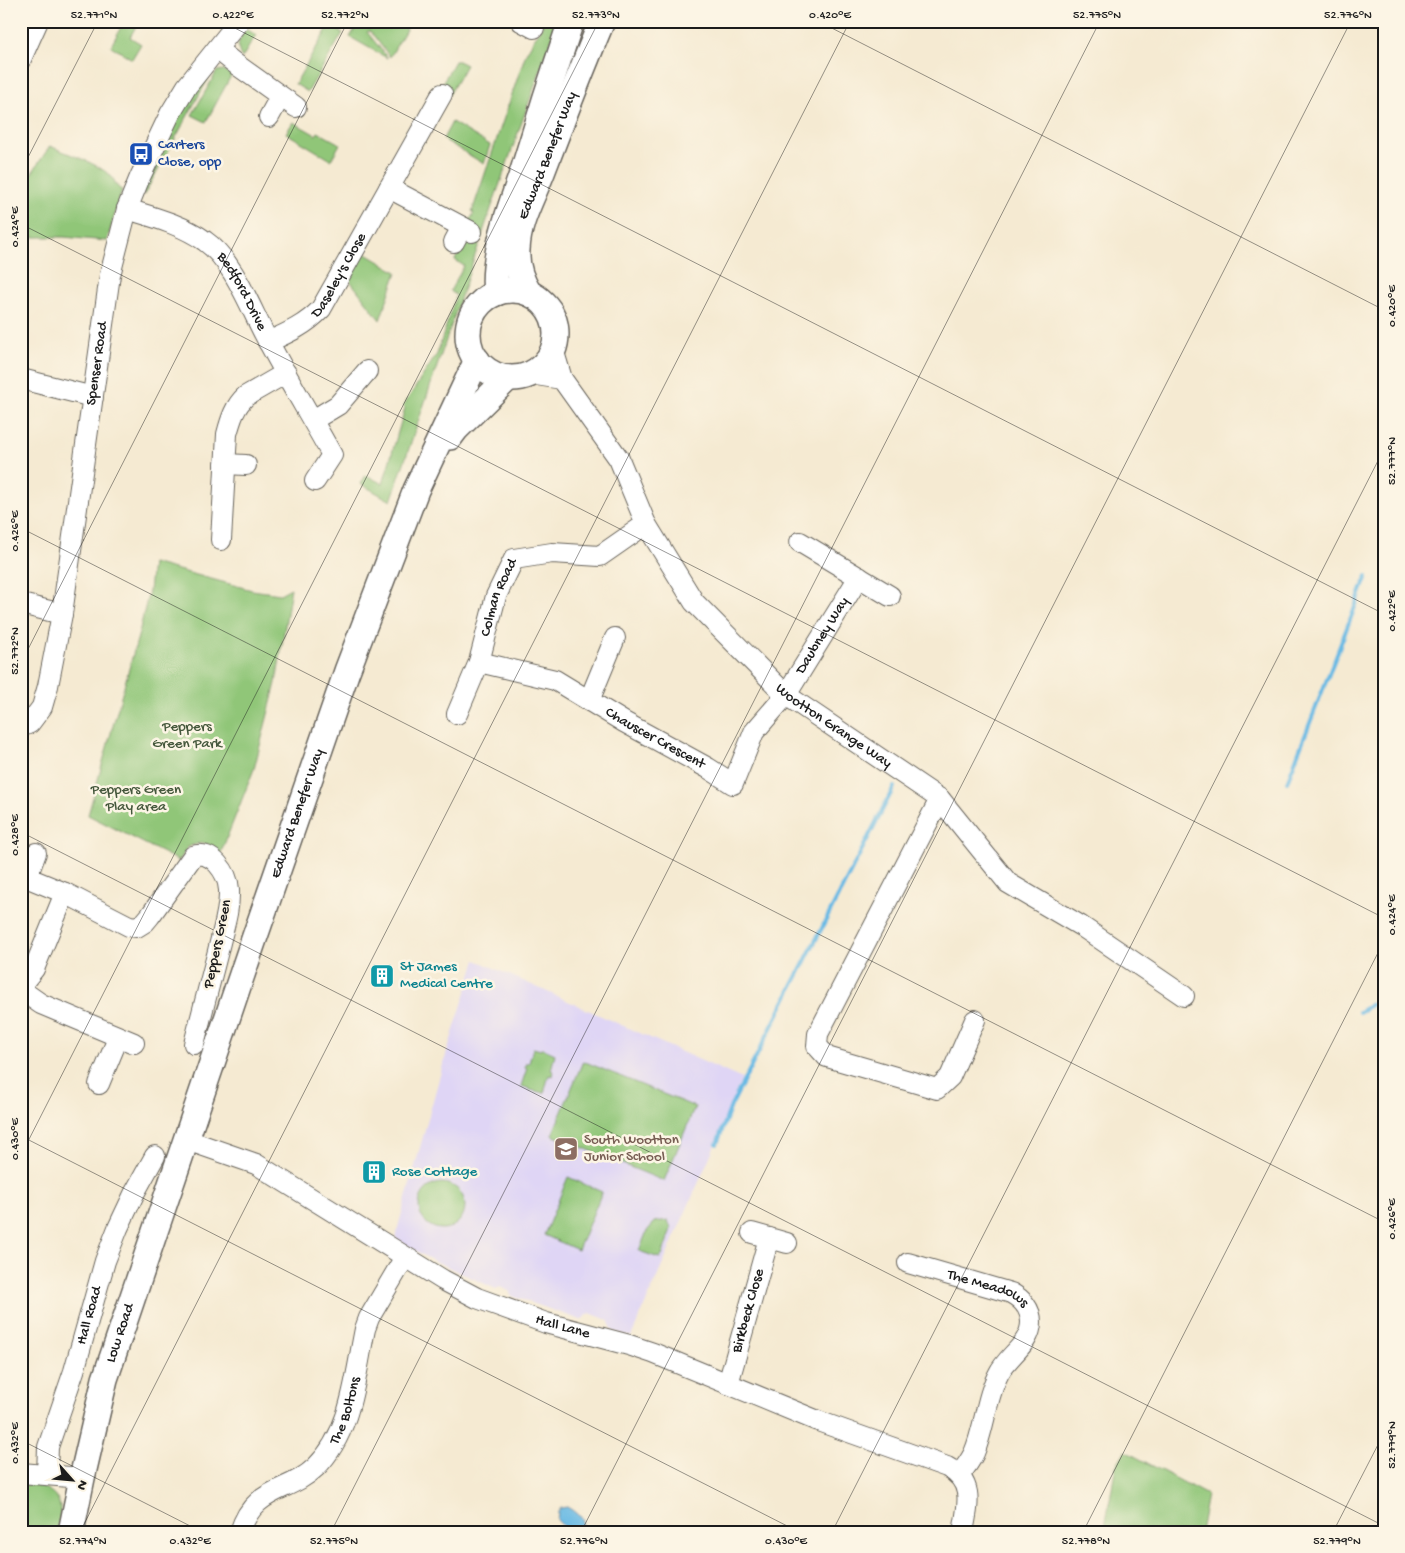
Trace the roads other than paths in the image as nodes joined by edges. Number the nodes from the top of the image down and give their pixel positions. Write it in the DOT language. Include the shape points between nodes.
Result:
graph roads {
  1 [pos="38,21"];
  2 [pos="239,21"];
  3 [pos="571,21"];
  4 [pos="602,21"];
  5 [pos="217,49"];
  6 [pos="21,59"];
  7 [pos="442,94"];
  8 [pos="269,118"];
  9 [pos="389,188"];
  10 [pos="128,209"];
  11 [pos="463,234"];
  12 [pos="496,293"];
  13 [pos="529,293"];
  14 [pos="268,342"];
  15 [pos="553,349"];
  16 [pos="477,360"];
  17 [pos="367,371"];
  18 [pos="286,373"];
  19 [pos="519,376"];
  20 [pos="21,379"];
  21 [pos="562,379"];
  22 [pos="93,397"];
  23 [pos="313,420"];
  24 [pos="225,464"];
  25 [pos="246,465"];
  26 [pos="315,481"];
  27 [pos="416,490"];
  28 [pos="646,524"];
  29 [pos="220,540"];
  30 [pos="800,542"];
  31 [pos="859,577"];
  32 [pos="890,596"];
  33 [pos="21,604"];
  34 [pos="62,614"];
  35 [pos="616,638"];
  36 [pos="479,662"];
  37 [pos="786,695"];
  38 [pos="589,701"];
  39 [pos="458,714"];
  40 [pos="21,727"];
  41 [pos="940,799"];
  42 [pos="36,854"];
  43 [pos="24,876"];
  44 [pos="65,893"];
  45 [pos="21,985"];
  46 [pos="21,990"];
  47 [pos="1184,996"];
  48 [pos="975,1020"];
  49 [pos="194,1044"];
  50 [pos="99,1084"];
  51 [pos="187,1140"];
  52 [pos="154,1164"];
  53 [pos="770,1238"];
  54 [pos="405,1256"];
  55 [pos="908,1263"];
  56 [pos="728,1384"];
  57 [pos="21,1473"];
  58 [pos="48,1474"];
  59 [pos="959,1475"];
  60 [pos="82,1478"];
  61 [pos="71,1532"];
  62 [pos="240,1532"];
  63 [pos="963,1532"];
  1 -- 6 [label="street"];
  2 -- 5 [label="street, Spenser Road"];
  3 -- 12 [label="main road, Edward Benefer Way" via="499,249"];
  4 -- 13 [label="main road, Edward Benefer Way" via="519,231 516,251 519,270"];
  5 -- 8 [label="street" via="288,102"];
  5 -- 10 [label="street, Spenser Road" via="170,114"];
  7 -- 9 [label="street, Daseley's Close" via="434,126"];
  9 -- 11 [label="street"];
  9 -- 14 [label="street, Daseley's Close" via="320,309 301,326"];
  10 -- 14 [label="street, Bedford Drive" via="191,233 219,253 232,270"];
  10 -- 22 [label="street, Spenser Road" via="110,274"];
  12 -- 13 [label="main road" via="514,290"];
  12 -- 16 [label="main road" via="484,300 470,322 468,336"];
  13 -- 15 [label="main road, Edward Benefer Way" via="552,314 556,337"];
  14 -- 18 [label="street, Bedford Drive"];
  15 -- 19 [label="main road, Edward Benefer Way" via="540,368"];
  15 -- 21 [label="street, Wootton Grange Way"];
  16 -- 19 [label="main road" via="497,375"];
  16 -- 27 [label="main road, Edward Benefer Way"];
  17 -- 23 [label="street" via="338,405"];
  18 -- 23 [label="street, Bedford Drive"];
  18 -- 24 [label="street" via="241,401 227,434"];
  19 -- 21 [label="street"];
  19 -- 27 [label="main road, Edward Benefer Way" via="456,429"];
  20 -- 22 [label="street"];
  21 -- 28 [label="street, Wootton Grange Way" via="619,459"];
  22 -- 34 [label="street, Spenser Road"];
  23 -- 26 [label="street, Bedford Drive" via="335,462"];
  24 -- 25 [label="street"];
  24 -- 29 [label="street"];
  27 -- 51 [label="main road, Edward Benefer Way" via="350,662"];
  28 -- 36 [label="street, Colman Road" via="600,556 552,553 514,559 496,596"];
  28 -- 37 [label="street, Wootton Grange Way" via="694,602"];
  30 -- 31 [label="street"];
  31 -- 32 [label="street"];
  31 -- 37 [label="street, Daubney Way"];
  33 -- 34 [label="street"];
  34 -- 40 [label="street, Spenser Road" via="42,707 30,723"];
  35 -- 38 [label="street"];
  36 -- 38 [label="street, Chauscer Crescent" via="555,680"];
  36 -- 39 [label="street, Colman Road"];
  37 -- 38 [label="street, Chauscer Crescent" via="754,732 731,787"];
  37 -- 41 [label="street, Wootton Grange Way"];
  41 -- 47 [label="street, Wootton Grange Way" via="1008,883 1081,926"];
  41 -- 48 [label="street" via="818,1034 817,1046 827,1057 937,1089 950,1077"];
  42 -- 43 [label="street, Peppers Green"];
  43 -- 44 [label="street, Peppers Green"];
  44 -- 45 [label="street" via="34,969"];
  44 -- 49 [label="street, Peppers Green" via="129,926 137,927 150,916 192,856 203,854 216,862 229,892"];
  46 -- 50 [label="street" via="41,1004 126,1040"];
  51 -- 54 [label="street, Hall Lane" via="256,1164"];
  51 -- 60 [label="main road, Low Road" via="106,1379"];
  52 -- 58 [label="street, Hall Road" via="118,1228 79,1373 48,1447"];
  53 -- 56 [label="street, Birkbeck Close"];
  54 -- 56 [label="street, Hall Lane" via="456,1288 488,1303 546,1323 629,1345"];
  54 -- 62 [label="street, The Boltons" via="364,1329 345,1421 335,1441 305,1476 272,1492 254,1507 246,1516"];
  55 -- 59 [label="street, The Meadows" via="1011,1293 1030,1312 1030,1333 1000,1370 975,1452"];
  56 -- 59 [label="street, Hall Lane" via="818,1421 947,1467"];
  57 -- 58 [label="street"];
  58 -- 60 [label="street"];
  59 -- 63 [label="street" via="968,1498"];
  60 -- 61 [label="main road, Low Road"];
}
